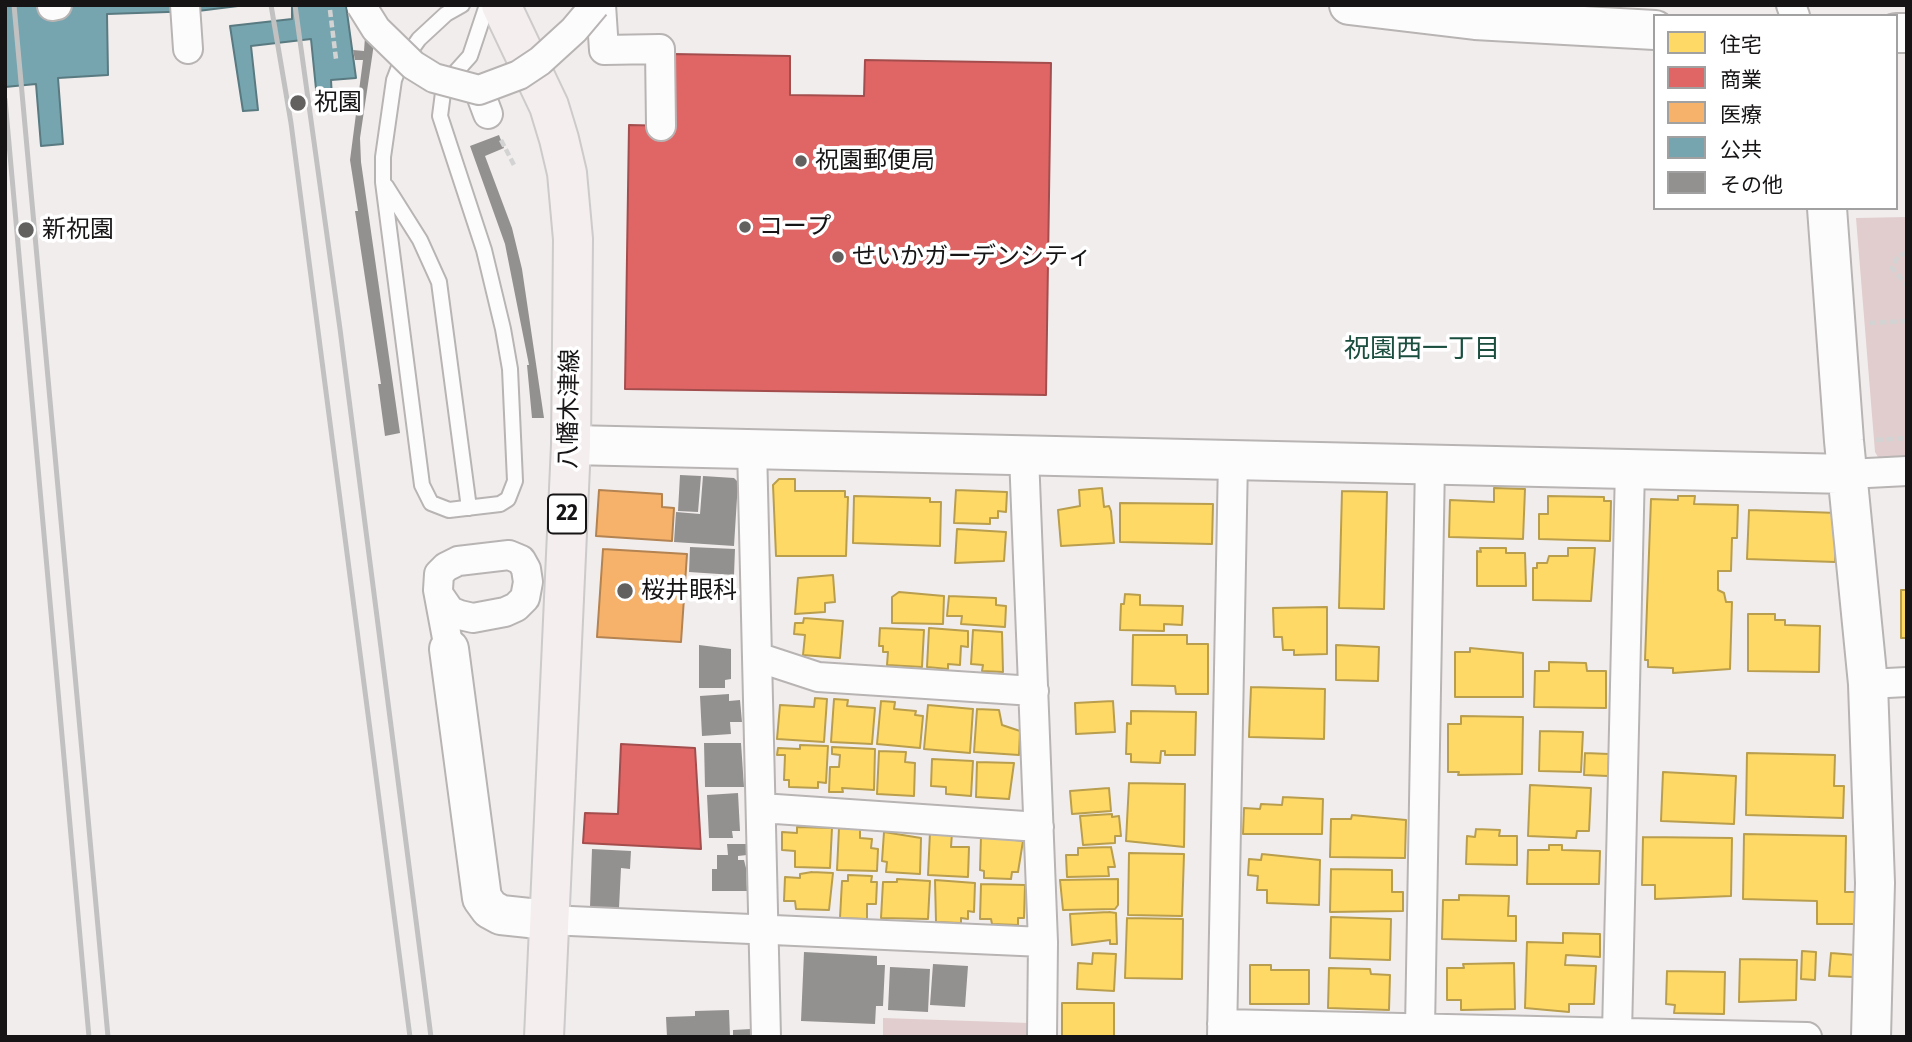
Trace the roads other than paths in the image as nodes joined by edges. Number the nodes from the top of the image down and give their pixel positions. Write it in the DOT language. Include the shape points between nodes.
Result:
graph roads {
  1 [pos="185,5"];
  2 [pos="360,5"];
  3 [pos="462,5"];
  4 [pos="487,5"];
  5 [pos="501,5"];
  6 [pos="595,5"];
  7 [pos="601,5"];
  8 [pos="1349,5"];
  9 [pos="1653,30"];
  10 [pos="188,49"];
  11 [pos="661,126"];
  12 [pos="383,182"];
  13 [pos="1827,210"];
  14 [pos="570,445"];
  15 [pos="752,447"];
  16 [pos="1024,455"];
  17 [pos="1233,459"];
  18 [pos="1430,463"];
  19 [pos="1630,468"];
  20 [pos="1907,471"];
  21 [pos="1848,474"];
  22 [pos="469,508"];
  23 [pos="439,595"];
  24 [pos="473,618"];
  25 [pos="449,649"];
  26 [pos="757,657"];
  27 [pos="1907,682"];
  28 [pos="1868,684"];
  29 [pos="1034,691"];
  30 [pos="761,808"];
  31 [pos="1039,827"];
  32 [pos="548,920"];
  33 [pos="764,929"];
  34 [pos="1043,942"];
  35 [pos="1420,1028"];
  36 [pos="1222,1030"];
  37 [pos="1616,1033"];
  38 [pos="544,1037"];
  39 [pos="766,1037"];
  40 [pos="1042,1037"];
  41 [pos="1807,1037"];
  42 [pos="1871,1037"];
  1 -- 10 [label="street"];
  2 -- 6 [label="street, bridge" via="376,29 413,65 484,102 519,75 556,57"];
  3 -- 12 [label="lane" via="419,39 399,67"];
  4 -- 22 [label="lane" via="470,56 444,85 440,116 484,250 503,329 510,369 515,481 508,499 500,504"];
  5 -- 14 [label="main road, 八幡木津線 / 22" via="549,106 567,173 573,239"];
  7 -- 11 [label="street" via="604,50 660,49"];
  8 -- 9 [label="street" via="1475,20"];
  12 -- 22 [label="lane" via="420,240 439,282"];
  12 -- 22 [label="lane" via="422,485 431,503 440,508"];
  13 -- 21 [label="street"];
  14 -- 15 [label="street"];
  14 -- 32 [label="main road, 八幡木津線 / 22"];
  15 -- 16 [label="street"];
  15 -- 26 [label="street"];
  16 -- 17 [label="street"];
  16 -- 29 [label="street"];
  17 -- 18 [label="street"];
  17 -- 36 [label="street"];
  18 -- 19 [label="street"];
  18 -- 35 [label="street"];
  19 -- 21 [label="street"];
  19 -- 37 [label="street"];
  20 -- 21 [label="street"];
  21 -- 28 [label="street"];
  23 -- 24 [label="street" via="450,611"];
  23 -- 24 [label="street" via="439,574 458,561 509,555 521,560 528,582 525,598 505,612"];
  23 -- 25 [label="street"];
  24 -- 25 [label="street"];
  25 -- 32 [label="street" via="482,898 501,915"];
  26 -- 29 [label="street" via="818,677"];
  26 -- 30 [label="street"];
  27 -- 28 [label="street"];
  28 -- 42 [label="street" via="1875,883"];
  29 -- 31 [label="street"];
  30 -- 31 [label="street"];
  30 -- 33 [label="street"];
  31 -- 34 [label="street"];
  32 -- 33 [label="street"];
  32 -- 38 [label="main road, 八幡木津線 / 22"];
  33 -- 34 [label="street"];
  33 -- 39 [label="street"];
  34 -- 40 [label="street"];
  35 -- 36 [label="street"];
  35 -- 37 [label="street"];
  37 -- 41 [label="street"];
}
